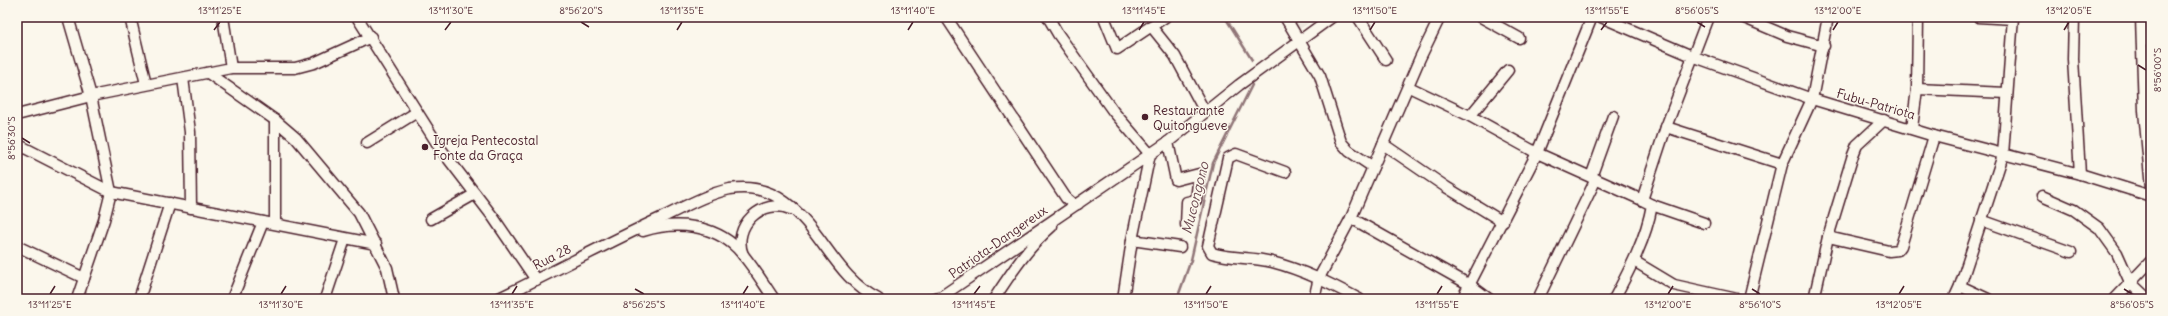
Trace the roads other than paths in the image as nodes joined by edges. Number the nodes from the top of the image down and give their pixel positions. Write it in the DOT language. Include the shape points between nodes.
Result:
graph roads {
  1 [pos="68,17"];
  2 [pos="130,17"];
  3 [pos="223,17"];
  4 [pos="357,17"];
  5 [pos="946,17"];
  6 [pos="1048,17"];
  7 [pos="1104,17"];
  8 [pos="1165,17"];
  9 [pos="1285,17"];
  10 [pos="1332,17"];
  11 [pos="1358,17"];
  12 [pos="1440,17"];
  13 [pos="1481,17"];
  14 [pos="1592,17"];
  15 [pos="1601,17"];
  16 [pos="1708,17"];
  17 [pos="1742,17"];
  18 [pos="1828,17"];
  19 [pos="1918,17"];
  20 [pos="1978,17"];
  21 [pos="2074,17"];
  22 [pos="2141,17"];
  23 [pos="2013,18"];
  24 [pos="1151,26"];
  25 [pos="371,38"];
  26 [pos="1519,38"];
  27 [pos="1300,41"];
  28 [pos="1824,46"];
  29 [pos="1692,56"];
  30 [pos="1386,60"];
  31 [pos="231,68"];
  32 [pos="1508,70"];
  33 [pos="208,73"];
  34 [pos="183,78"];
  35 [pos="146,84"];
  36 [pos="1409,87"];
  37 [pos="1917,89"];
  38 [pos="2007,94"];
  39 [pos="91,96"];
  40 [pos="1812,99"];
  41 [pos="417,112"];
  42 [pos="1205,112"];
  43 [pos="17,115"];
  44 [pos="1470,116"];
  45 [pos="1613,116"];
  46 [pos="275,120"];
  47 [pos="1884,120"];
  48 [pos="1666,127"];
  49 [pos="1912,128"];
  50 [pos="1934,136"];
  51 [pos="1168,142"];
  52 [pos="368,143"];
  53 [pos="17,144"];
  54 [pos="1382,144"];
  55 [pos="1537,153"];
  56 [pos="1150,154"];
  57 [pos="2003,155"];
  58 [pos="1782,164"];
  59 [pos="1373,167"];
  60 [pos="1285,172"];
  61 [pos="2080,174"];
  62 [pos="1594,178"];
  63 [pos="2151,189"];
  64 [pos="111,192"];
  65 [pos="475,194"];
  66 [pos="2042,196"];
  67 [pos="2151,196"];
  68 [pos="1642,200"];
  69 [pos="170,203"];
  70 [pos="1078,204"];
  71 [pos="1652,205"];
  72 [pos="191,208"];
  73 [pos="799,214"];
  74 [pos="1351,218"];
  75 [pos="431,220"];
  76 [pos="1981,220"];
  77 [pos="263,222"];
  78 [pos="1503,222"];
  79 [pos="275,223"];
  80 [pos="1704,223"];
  81 [pos="1186,225"];
  82 [pos="1828,237"];
  83 [pos="618,238"];
  84 [pos="345,239"];
  85 [pos="1132,240"];
  86 [pos="376,244"];
  87 [pos="17,246"];
  88 [pos="1180,247"];
  89 [pos="2071,252"];
  90 [pos="744,256"];
  91 [pos="1634,261"];
  92 [pos="2151,261"];
  93 [pos="84,278"];
  94 [pos="1319,278"];
  95 [pos="536,280"];
  96 [pos="849,280"];
  97 [pos="2130,282"];
  98 [pos="1470,285"];
  99 [pos="1960,286"];
  100 [pos="76,299"];
  101 [pos="139,299"];
  102 [pos="232,299"];
  103 [pos="325,299"];
  104 [pos="394,299"];
  105 [pos="497,299"];
  106 [pos="774,299"];
  107 [pos="863,299"];
  108 [pos="878,299"];
  109 [pos="931,299"];
  110 [pos="994,299"];
  111 [pos="1123,299"];
  112 [pos="1314,299"];
  113 [pos="1359,299"];
  114 [pos="1462,299"];
  115 [pos="1489,299"];
  116 [pos="1538,299"];
  117 [pos="1614,299"];
  118 [pos="1737,299"];
  119 [pos="1750,299"];
  120 [pos="1814,299"];
  121 [pos="1954,299"];
  122 [pos="1988,299"];
  123 [pos="2115,299"];
  124 [pos="2148,299"];
  1 -- 39 [label="street"];
  2 -- 35 [label="street"];
  3 -- 31 [label="street"];
  4 -- 25 [label="street"];
  5 -- 70 [label="street" via="1066,198 1073,204"];
  6 -- 56 [label="street" via="1113,111"];
  7 -- 24 [label="street" via="1117,49"];
  8 -- 24 [label="street"];
  9 -- 27 [label="street"];
  10 -- 27 [label="street"];
  11 -- 30 [label="street"];
  12 -- 36 [label="street"];
  13 -- 26 [label="street"];
  14 -- 55 [label="street"];
  15 -- 29 [label="street, Fubu-Patriota"];
  16 -- 29 [label="street"];
  17 -- 28 [label="street" via="1787,36"];
  18 -- 28 [label="street"];
  19 -- 37 [label="street"];
  20 -- 23 [label="street"];
  21 -- 61 [label="street"];
  22 -- 63 [label="street" via="2144,111"];
  23 -- 38 [label="street"];
  24 -- 42 [label="street" via="1175,56"];
  25 -- 31 [label="street" via="314,63 295,68"];
  25 -- 41 [label="street"];
  27 -- 42 [label="street"];
  27 -- 59 [label="street" via="1320,76 1341,142"];
  28 -- 40 [label="street"];
  29 -- 40 [label="street, Fubu-Patriota"];
  29 -- 48 [label="street"];
  31 -- 33 [label="street"];
  32 -- 44 [label="street"];
  33 -- 34 [label="street"];
  33 -- 46 [label="street"];
  34 -- 35 [label="street"];
  34 -- 72 [label="street" via="190,132"];
  35 -- 39 [label="street"];
  36 -- 44 [label="street"];
  36 -- 54 [label="street"];
  37 -- 38 [label="street"];
  37 -- 49 [label="street"];
  38 -- 57 [label="street"];
  39 -- 43 [label="street"];
  39 -- 64 [label="street"];
  40 -- 47 [label="street, Fubu-Patriota"];
  40 -- 58 [label="street"];
  41 -- 52 [label="street"];
  41 -- 65 [label="street" via="440,148"];
  42 -- 51 [label="street"];
  44 -- 55 [label="street"];
  45 -- 62 [label="street"];
  46 -- 79 [label="street"];
  46 -- 86 [label="street" via="296,138 359,213"];
  47 -- 49 [label="street, Fubu-Patriota"];
  47 -- 82 [label="street" via="1857,146"];
  48 -- 58 [label="street"];
  48 -- 68 [label="street"];
  49 -- 50 [label="street, Fubu-Patriota"];
  50 -- 57 [label="street, Fubu-Patriota"];
  50 -- 82 [label="street" via="1898,250 1889,251"];
  51 -- 56 [label="street"];
  51 -- 81 [label="street" via="1176,180 1199,174 1196,200 1187,202"];
  53 -- 64 [label="street"];
  54 -- 59 [label="street"];
  54 -- 78 [label="street"];
  55 -- 62 [label="street"];
  55 -- 78 [label="street"];
  56 -- 70 [label="street"];
  56 -- 85 [label="street"];
  57 -- 61 [label="street, Fubu-Patriota"];
  57 -- 76 [label="street"];
  58 -- 119 [label="street"];
  59 -- 74 [label="street"];
  60 -- 94 [label="street" via="1236,154 1228,158 1208,246 1212,253 1223,257 1271,262"];
  61 -- 67 [label="street, Fubu-Patriota"];
  62 -- 68 [label="street"];
  62 -- 116 [label="street"];
  64 -- 69 [label="street"];
  64 -- 93 [label="street"];
  65 -- 75 [label="street"];
  65 -- 95 [label="street" via="513,244"];
  66 -- 97 [label="street" via="2074,210 2099,228 2118,253"];
  68 -- 71 [label="street"];
  69 -- 72 [label="street"];
  69 -- 101 [label="street"];
  70 -- 109 [label="street, Patriota-Dangereux" via="1026,236 942,296"];
  70 -- 110 [label="street" via="1042,235"];
  71 -- 80 [label="street"];
  71 -- 91 [label="street"];
  72 -- 77 [label="street"];
  73 -- 83 [label="street" via="783,200 768,192 745,188 698,200"];
  73 -- 90 [label="street" via="783,206 772,206 756,212 748,220 743,232 741,243"];
  73 -- 96 [label="street"];
  74 -- 94 [label="street"];
  74 -- 98 [label="street"];
  76 -- 89 [label="street"];
  76 -- 99 [label="street"];
  77 -- 79 [label="street"];
  77 -- 102 [label="street"];
  78 -- 98 [label="street"];
  79 -- 84 [label="street"];
  82 -- 120 [label="street"];
  83 -- 90 [label="street" via="650,229 684,225 705,229 727,240"];
  83 -- 95 [label="street, Rua 28"];
  84 -- 86 [label="street"];
  84 -- 103 [label="street"];
  85 -- 88 [label="street"];
  85 -- 111 [label="street"];
  86 -- 104 [label="street" via="387,268"];
  87 -- 93 [label="street"];
  90 -- 106 [label="street"];
  91 -- 117 [label="street"];
  91 -- 118 [label="street" via="1674,285"];
  92 -- 97 [label="street"];
  93 -- 100 [label="street"];
  94 -- 112 [label="street"];
  94 -- 113 [label="street"];
  95 -- 105 [label="street, Rua 28"];
  96 -- 107 [label="street"];
  96 -- 108 [label="street" via="865,293"];
  97 -- 123 [label="street"];
  97 -- 124 [label="street"];
  98 -- 114 [label="street"];
  98 -- 115 [label="street"];
  99 -- 121 [label="street"];
  99 -- 122 [label="street"];
}
